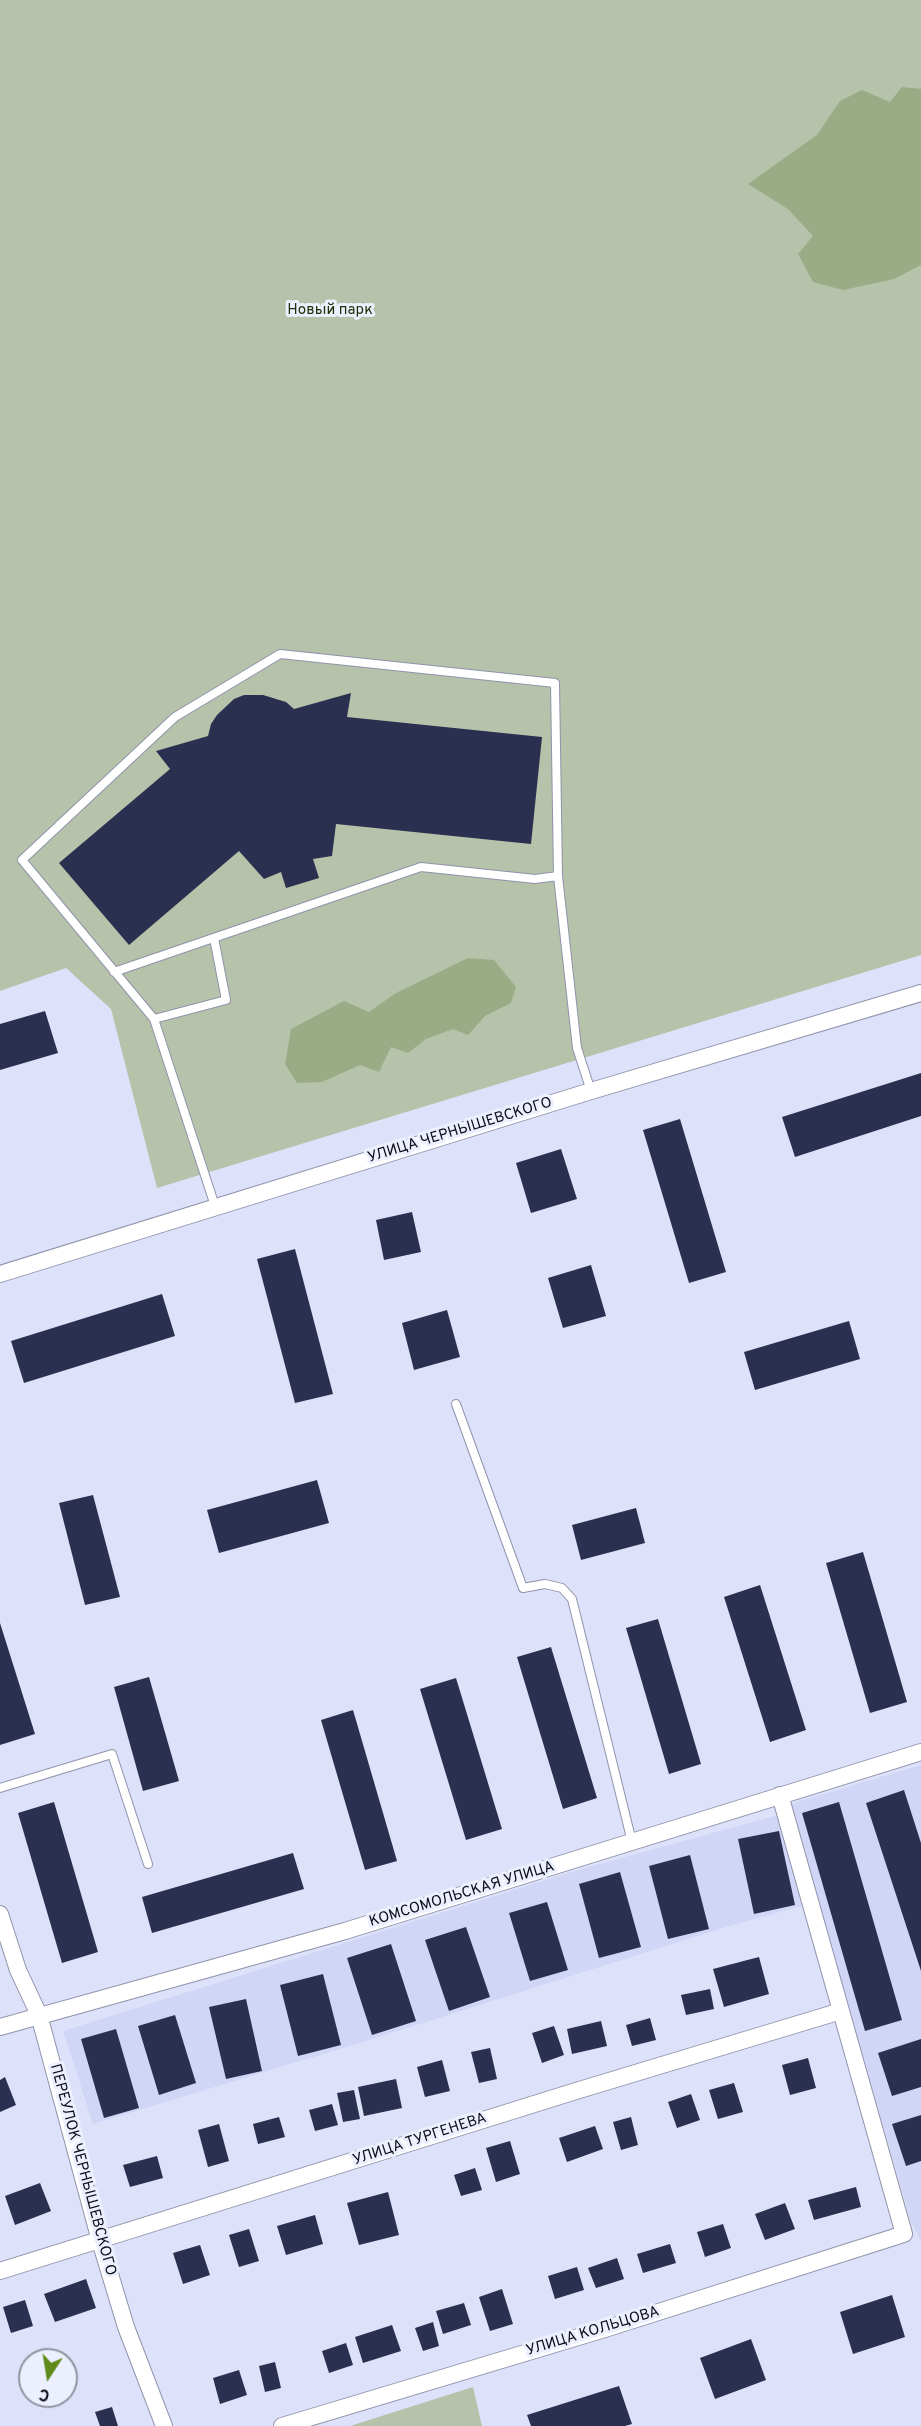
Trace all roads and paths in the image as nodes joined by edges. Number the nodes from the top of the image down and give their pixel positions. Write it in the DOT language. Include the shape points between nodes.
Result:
graph roads {
  1 [pos="558,876"];
  2 [pos="214,938"];
  3 [pos="114,972"];
  4 [pos="921,993"];
  5 [pos="154,1019"];
  6 [pos="591,1091"];
  7 [pos="215,1206"];
  8 [pos="0,1274"];
  9 [pos="456,1404"];
  10 [pos="921,1752"];
  11 [pos="0,1788"];
  12 [pos="780,1795"];
  13 [pos="632,1842"];
  14 [pos="148,1864"];
  15 [pos="0,1914"];
  16 [pos="842,2011"];
  17 [pos="39,2015"];
  18 [pos="0,2027"];
  19 [pos="100,2241"];
  20 [pos="0,2271"];
  21 [pos="165,2426"];
  22 [pos="282,2426"];
  1 -- 2 [label="lane" via="535,879 421,867"];
  1 -- 3 [label="lane" via="555,683 280,654 175,717 22,860"];
  1 -- 6 [label="lane" via="577,1048"];
  2 -- 3 [label="lane"];
  2 -- 5 [label="lane" via="225,1000"];
  3 -- 5 [label="lane"];
  4 -- 6 [label="street, УЛИЦА ЧЕРНЫШЕВСКОГО"];
  5 -- 7 [label="lane"];
  6 -- 7 [label="street, УЛИЦА ЧЕРНЫШЕВСКОГО"];
  7 -- 8 [label="street, УЛИЦА ЧЕРНЫШЕВСКОГО"];
  9 -- 13 [label="lane" via="523,1588 545,1584 562,1588 572,1599"];
  10 -- 12 [label="street, КОМСОМОЛЬСКАЯ УЛИЦА"];
  11 -- 14 [label="lane" via="112,1754"];
  12 -- 13 [label="street, КОМСОМОЛЬСКАЯ УЛИЦА"];
  12 -- 16 [label="street"];
  13 -- 17 [label="street, КОМСОМОЛЬСКАЯ УЛИЦА" via="345,1931"];
  15 -- 17 [label="street, ПЕРЕУЛОК ЧЕРНЫШЕВСКОГО" via="18,1970"];
  16 -- 19 [label="street, УЛИЦА ТУРГЕНЕВА"];
  16 -- 22 [label="street, УЛИЦА КОЛЬЦОВА" via="904,2234"];
  17 -- 18 [label="street, КОМСОМОЛЬСКАЯ УЛИЦА"];
  17 -- 19 [label="street, ПЕРЕУЛОК ЧЕРНЫШЕВСКОГО"];
  19 -- 20 [label="street, УЛИЦА ТУРГЕНЕВА"];
  19 -- 21 [label="street, ПЕРЕУЛОК ЧЕРНЫШЕВСКОГО" via="126,2327"];
}
